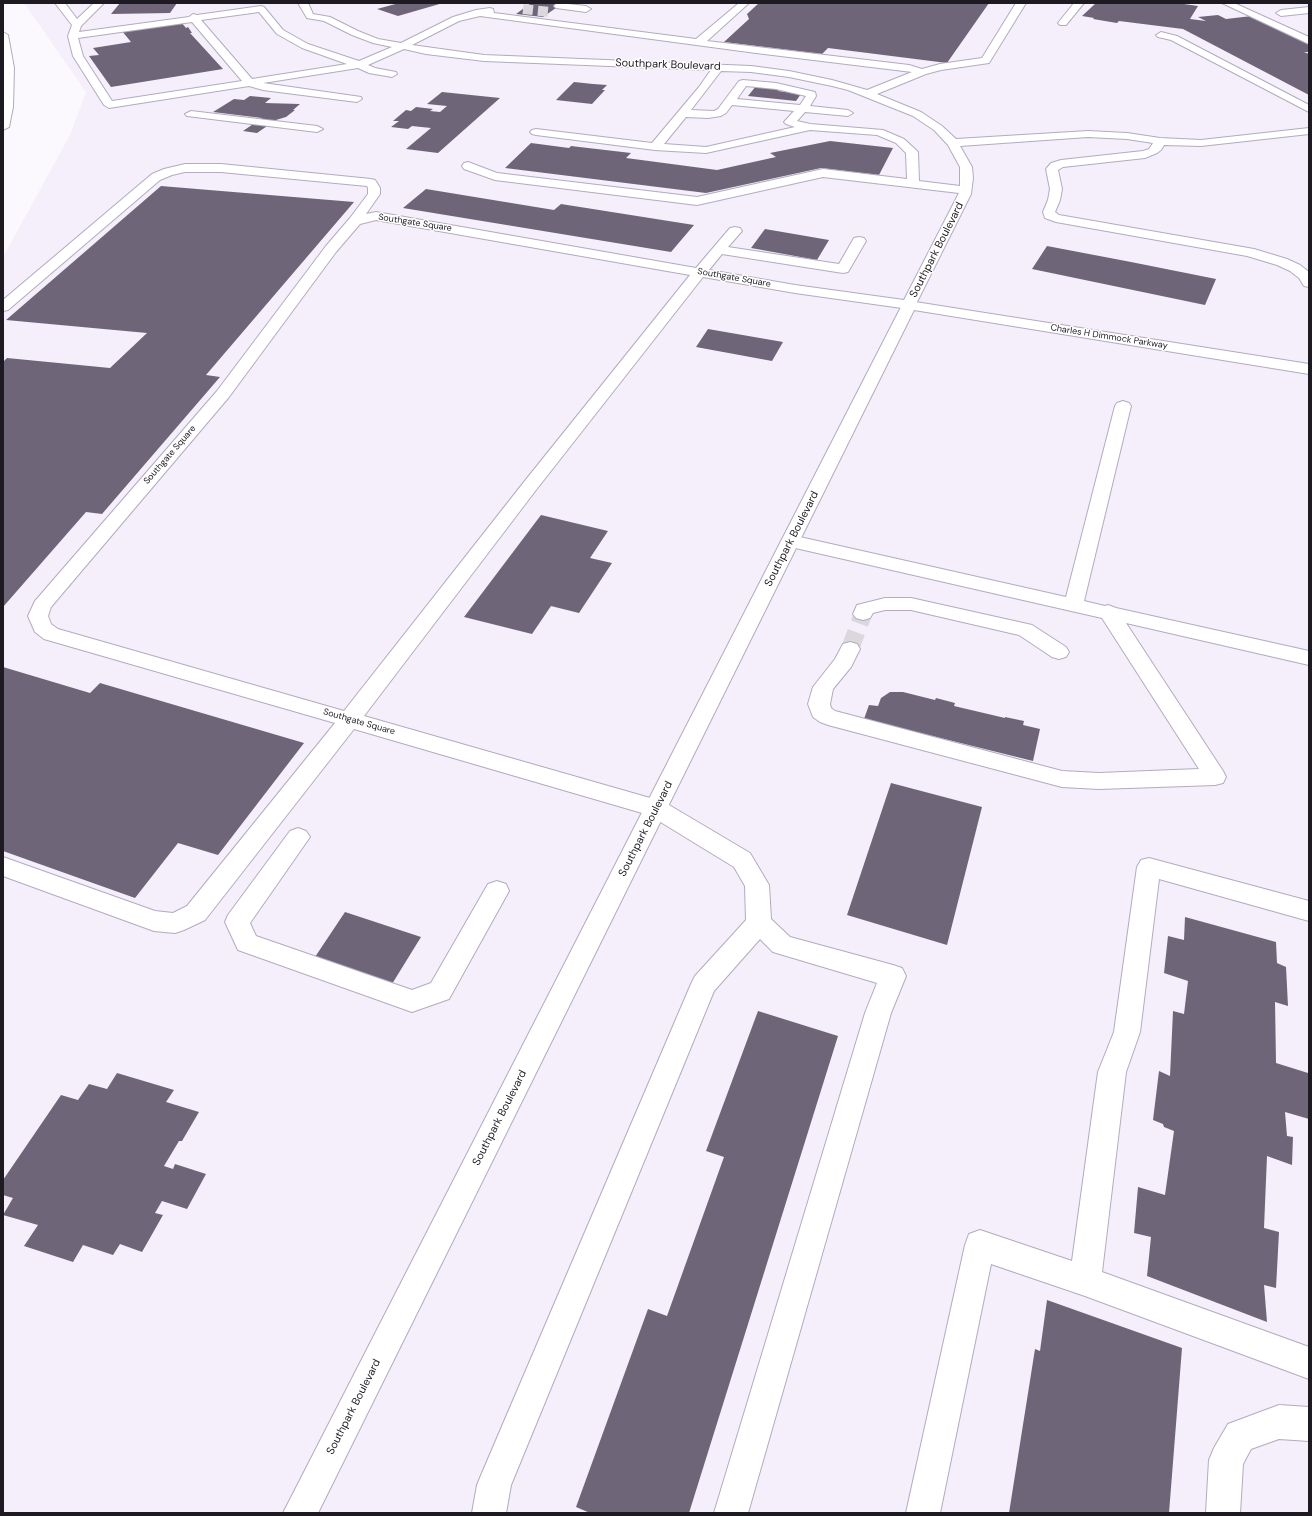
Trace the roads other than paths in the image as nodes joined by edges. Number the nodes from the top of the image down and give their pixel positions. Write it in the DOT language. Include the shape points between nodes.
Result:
graph roads {
  1 [pos="60,3"];
  2 [pos="99,3"];
  3 [pos="303,3"];
  4 [pos="744,3"];
  5 [pos="1021,3"];
  6 [pos="1079,3"];
  7 [pos="1227,3"];
  8 [pos="502,6"];
  9 [pos="559,6"];
  10 [pos="586,6"];
  11 [pos="322,8"];
  12 [pos="516,8"];
  13 [pos="1309,10"];
  14 [pos="550,12"];
  15 [pos="476,13"];
  16 [pos="193,17"];
  17 [pos="1309,17"];
  18 [pos="327,20"];
  19 [pos="1063,24"];
  20 [pos="77,25"];
  21 [pos="3,35"];
  22 [pos="1161,35"];
  23 [pos="73,36"];
  24 [pos="1309,41"];
  25 [pos="699,42"];
  26 [pos="401,47"];
  27 [pos="534,60"];
  28 [pos="576,61"];
  29 [pos="359,65"];
  30 [pos="718,67"];
  31 [pos="544,70"];
  32 [pos="555,72"];
  33 [pos="922,72"];
  34 [pos="392,74"];
  35 [pos="249,82"];
  36 [pos="867,94"];
  37 [pos="173,95"];
  38 [pos="357,99"];
  39 [pos="729,101"];
  40 [pos="803,108"];
  41 [pos="1309,109"];
  42 [pos="683,113"];
  43 [pos="848,113"];
  44 [pos="191,114"];
  45 [pos="253,124"];
  46 [pos="3,127"];
  47 [pos="810,127"];
  48 [pos="204,128"];
  49 [pos="289,129"];
  50 [pos="1309,130"];
  51 [pos="536,132"];
  52 [pos="1099,134"];
  53 [pos="1160,141"];
  54 [pos="953,143"];
  55 [pos="655,147"];
  56 [pos="1140,154"];
  57 [pos="468,166"];
  58 [pos="913,184"];
  59 [pos="965,190"];
  60 [pos="356,221"];
  61 [pos="735,231"];
  62 [pos="859,241"];
  63 [pos="719,250"];
  64 [pos="700,272"];
  65 [pos="1309,283"];
  66 [pos="909,305"];
  67 [pos="3,307"];
  68 [pos="1309,369"];
  69 [pos="1123,406"];
  70 [pos="791,541"];
  71 [pos="1074,604"];
  72 [pos="1108,611"];
  73 [pos="862,614"];
  74 [pos="850,648"];
  75 [pos="1059,652"];
  76 [pos="1309,658"];
  77 [pos="349,720"];
  78 [pos="656,808"];
  79 [pos="298,837"];
  80 [pos="3,866"];
  81 [pos="496,891"];
  82 [pos="1309,911"];
  83 [pos="759,923"];
  84 [pos="1085,1281"];
  85 [pos="1309,1363"];
  86 [pos="1309,1424"];
  87 [pos="300,1513"];
  88 [pos="489,1513"];
  89 [pos="731,1513"];
  90 [pos="923,1513"];
  91 [pos="1223,1513"];
  1 -- 20 [label="main road"];
  2 -- 20 [label="main road"];
  3 -- 18 [label="main road, Southpark Boulevard" via="310,16"];
  4 -- 25 [label="main road"];
  5 -- 33 [label="main road" via="985,61"];
  6 -- 19 [label="main road"];
  7 -- 24 [label="main road"];
  8 -- 15 [label="main road"];
  9 -- 10 [label="main road"];
  11 -- 18 [label="main road" via="331,15"];
  12 -- 14 [label="main road" via="507,14 573,18"];
  13 -- 17 [label="main road" via="1281,13 1296,20"];
  15 -- 25 [label="main road"];
  15 -- 26 [label="main road" via="456,19"];
  16 -- 23 [label="main road"];
  16 -- 29 [label="main road" via="261,9 280,32 306,46"];
  16 -- 35 [label="main road"];
  18 -- 26 [label="main road, Southpark Boulevard" via="354,34"];
  20 -- 23 [label="main road"];
  21 -- 46 [label="main road" via="9,68 8,107"];
  22 -- 41 [label="main road" via="1174,38"];
  23 -- 37 [label="main road" via="78,56 109,105"];
  25 -- 33 [label="main road" via="909,68"];
  26 -- 27 [label="main road, Southpark Boulevard" via="452,55"];
  26 -- 29 [label="main road"];
  27 -- 28 [label="main road, Southpark Boulevard"];
  27 -- 31 [label="main road"];
  28 -- 30 [label="main road, Southpark Boulevard"];
  28 -- 32 [label="main road"];
  29 -- 34 [label="main road" via="373,71"];
  29 -- 35 [label="main road"];
  30 -- 36 [label="main road, Southpark Boulevard" via="789,74"];
  30 -- 42 [label="main road"];
  33 -- 36 [label="main road"];
  35 -- 37 [label="main road"];
  35 -- 38 [label="main road" via="263,87"];
  36 -- 54 [label="main road, Southpark Boulevard" via="917,114 938,128"];
  37 -- 44 [label="main road" via="182,108"];
  39 -- 40 [label="main road"];
  39 -- 40 [label="main road" via="743,83 776,86 811,94"];
  39 -- 42 [label="main road" via="717,114"];
  40 -- 43 [label="main road"];
  40 -- 47 [label="main road" via="790,122"];
  42 -- 55 [label="main road"];
  44 -- 45 [label="main road"];
  44 -- 48 [label="main road"];
  44 -- 49 [label="main road" via="209,122"];
  47 -- 55 [label="main road" via="706,150"];
  47 -- 58 [label="main road" via="878,132 900,141 912,152"];
  49 -- 49 [label="main road" via="313,132 268,130"];
  50 -- 53 [label="main road" via="1216,142"];
  51 -- 55 [label="main road"];
  52 -- 53 [label="main road"];
  52 -- 54 [label="main road"];
  52 -- 56 [label="main road" via="1117,140"];
  53 -- 56 [label="main road" via="1153,151"];
  54 -- 59 [label="main road, Southpark Boulevard" via="966,167 968,178"];
  56 -- 65 [label="main road" via="1055,166 1052,169 1056,189 1050,215 1249,252 1294,268 1304,275"];
  57 -- 58 [label="main road" via="495,176 697,201 823,173"];
  58 -- 59 [label="main road"];
  59 -- 66 [label="main road, Southpark Boulevard"];
  60 -- 64 [label="main road, Southgate Square" via="376,216"];
  60 -- 67 [label="main road" via="374,194 371,183 221,168 185,168 168,172 156,177"];
  60 -- 77 [label="main road, Southgate Square" via="320,263 223,394 42,605 38,616 42,627 51,634"];
  61 -- 63 [label="main road"];
  62 -- 63 [label="main road" via="843,269"];
  63 -- 64 [label="main road"];
  64 -- 66 [label="main road, Southgate Square"];
  64 -- 77 [label="main road"];
  66 -- 68 [label="main road, Charles H Dimmock Parkway"];
  66 -- 70 [label="main road, Southpark Boulevard"];
  69 -- 71 [label="main road"];
  70 -- 71 [label="main road"];
  70 -- 78 [label="main road, Southpark Boulevard"];
  71 -- 72 [label="main road"];
  72 -- 74 [label="main road" via="1215,776 1099,781 1062,779 828,717 821,712 819,704 823,687 844,662"];
  72 -- 76 [label="main road"];
  73 -- 75 [label="main road" via="864,609 885,604 911,604 1025,630"];
  77 -- 78 [label="main road, Southgate Square"];
  77 -- 80 [label="main road" via="196,913 175,923 154,921"];
  78 -- 83 [label="main road, Southgate Square" via="742,860 757,885"];
  78 -- 87 [label="main road, Southpark Boulevard"];
  79 -- 81 [label="main road" via="237,922 247,943 412,1002 440,990"];
  82 -- 84 [label="main road" via="1149,867 1127,1032 1112,1072"];
  83 -- 88 [label="main road" via="704,984 494,1485"];
  83 -- 89 [label="main road" via="782,944 893,976 878,1013"];
  84 -- 85 [label="main road"];
  84 -- 90 [label="main road" via="980,1246"];
  86 -- 91 [label="main road" via="1279,1422 1240,1436 1226,1460"];
}
